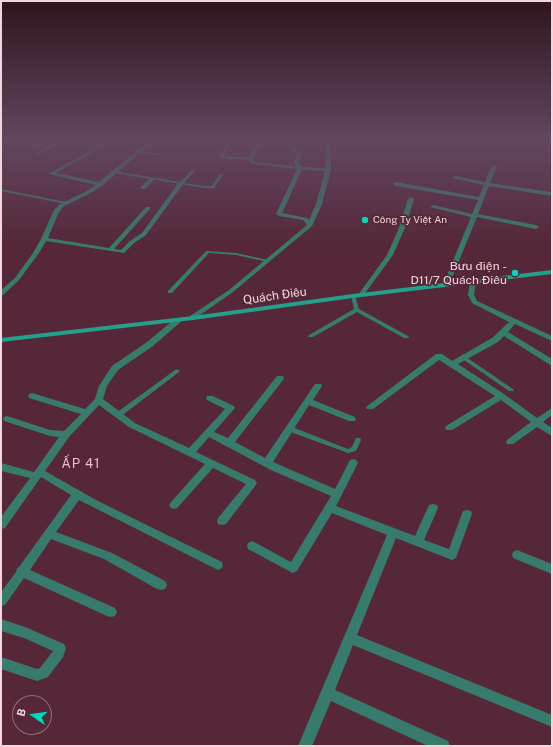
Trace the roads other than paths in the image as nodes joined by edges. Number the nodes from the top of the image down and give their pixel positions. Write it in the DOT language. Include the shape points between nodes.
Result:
graph roads {
  1 [pos="65,177"];
  2 [pos="109,177"];
  3 [pos="140,177"];
  4 [pos="188,177"];
  5 [pos="220,177"];
  6 [pos="296,177"];
  7 [pos="326,177"];
  8 [pos="490,177"];
  9 [pos="455,178"];
  10 [pos="152,179"];
  11 [pos="487,183"];
  12 [pos="101,184"];
  13 [pos="181,184"];
  14 [pos="396,184"];
  15 [pos="143,188"];
  16 [pos="1,190"];
  17 [pos="552,194"];
  18 [pos="412,198"];
  19 [pos="482,199"];
  20 [pos="66,202"];
  21 [pos="433,207"];
  22 [pos="148,208"];
  23 [pos="475,215"];
  24 [pos="310,225"];
  25 [pos="536,227"];
  26 [pos="44,239"];
  27 [pos="110,250"];
  28 [pos="268,261"];
  29 [pos="552,272"];
  30 [pos="473,281"];
  31 [pos="446,285"];
  32 [pos="170,292"];
  33 [pos="1,294"];
  34 [pos="361,295"];
  35 [pos="353,296"];
  36 [pos="357,310"];
  37 [pos="193,318"];
  38 [pos="179,320"];
  39 [pos="513,322"];
  40 [pos="503,332"];
  41 [pos="312,336"];
  42 [pos="406,337"];
  43 [pos="552,339"];
  44 [pos="1,340"];
  45 [pos="463,357"];
  46 [pos="552,363"];
  47 [pos="452,364"];
  48 [pos="177,371"];
  49 [pos="280,378"];
  50 [pos="318,386"];
  51 [pos="511,390"];
  52 [pos="32,396"];
  53 [pos="501,396"];
  54 [pos="210,398"];
  55 [pos="99,400"];
  56 [pos="309,402"];
  57 [pos="370,407"];
  58 [pos="552,411"];
  59 [pos="87,412"];
  60 [pos="118,415"];
  61 [pos="7,419"];
  62 [pos="352,419"];
  63 [pos="536,422"];
  64 [pos="449,428"];
  65 [pos="290,429"];
  66 [pos="208,433"];
  67 [pos="552,433"];
  68 [pos="66,436"];
  69 [pos="358,440"];
  70 [pos="510,442"];
  71 [pos="229,443"];
  72 [pos="190,453"];
  73 [pos="212,463"];
  74 [pos="267,463"];
  75 [pos="353,463"];
  76 [pos="1,467"];
  77 [pos="37,474"];
  78 [pos="78,494"];
  79 [pos="337,494"];
  80 [pos="174,505"];
  81 [pos="330,508"];
  82 [pos="433,508"];
  83 [pos="467,514"];
  84 [pos="222,521"];
  85 [pos="1,525"];
  86 [pos="393,533"];
  87 [pos="49,534"];
  88 [pos="418,542"];
  89 [pos="252,546"];
  90 [pos="517,555"];
  91 [pos="218,565"];
  92 [pos="552,568"];
  93 [pos="21,571"];
  94 [pos="161,585"];
  95 [pos="1,601"];
  96 [pos="111,612"];
  97 [pos="1,625"];
  98 [pos="351,638"];
  99 [pos="1,663"];
  100 [pos="328,693"];
  101 [pos="552,720"];
  102 [pos="305,746"];
  103 [pos="443,746"];
  1 -- 12 [label="street"];
  2 -- 12 [label="street"];
  3 -- 10 [label="lane"];
  4 -- 13 [label="lane"];
  5 -- 13 [label="lane" via="213,187"];
  6 -- 24 [label="street" via="279,214 305,219"];
  7 -- 24 [label="street"];
  8 -- 11 [label="street"];
  9 -- 11 [label="street"];
  10 -- 13 [label="lane"];
  10 -- 15 [label="street"];
  11 -- 17 [label="street"];
  11 -- 19 [label="street"];
  12 -- 20 [label="street"];
  13 -- 27 [label="street" via="144,234 122,252"];
  14 -- 19 [label="street"];
  16 -- 20 [label="lane"];
  18 -- 34 [label="street" via="390,255"];
  19 -- 23 [label="street"];
  20 -- 26 [label="street" via="56,211"];
  21 -- 23 [label="street"];
  22 -- 27 [label="street"];
  23 -- 25 [label="street"];
  23 -- 31 [label="street"];
  24 -- 28 [label="street"];
  26 -- 27 [label="street"];
  26 -- 33 [label="street" via="25,268"];
  28 -- 32 [label="lane" via="236,254 208,252"];
  28 -- 37 [label="street"];
  29 -- 30 [label="main road, Quách Điêu"];
  30 -- 31 [label="main road, Quách Điêu"];
  30 -- 39 [label="street" via="471,295 474,302"];
  31 -- 34 [label="main road, Quách Điêu"];
  34 -- 35 [label="main road, Quách Điêu"];
  35 -- 36 [label="lane"];
  35 -- 37 [label="main road, Quách Điêu"];
  36 -- 41 [label="lane"];
  36 -- 42 [label="lane"];
  37 -- 38 [label="main road, Quách Điêu"];
  38 -- 44 [label="main road, Quách Điêu"];
  38 -- 55 [label="street" via="115,368 103,386"];
  39 -- 40 [label="street"];
  39 -- 43 [label="street"];
  40 -- 45 [label="street" via="495,340"];
  40 -- 46 [label="street"];
  45 -- 47 [label="street"];
  45 -- 51 [label="lane"];
  47 -- 53 [label="street"];
  47 -- 57 [label="street" via="439,356"];
  48 -- 60 [label="lane"];
  49 -- 71 [label="street"];
  50 -- 56 [label="street"];
  52 -- 59 [label="street"];
  53 -- 63 [label="street"];
  53 -- 64 [label="street"];
  54 -- 66 [label="street" via="231,408"];
  55 -- 59 [label="street"];
  55 -- 60 [label="street"];
  56 -- 62 [label="street"];
  56 -- 65 [label="street"];
  58 -- 63 [label="street"];
  59 -- 68 [label="street"];
  60 -- 72 [label="street" via="132,425"];
  61 -- 68 [label="street"];
  63 -- 67 [label="street"];
  63 -- 70 [label="street"];
  65 -- 69 [label="lane" via="348,450 354,449"];
  65 -- 74 [label="street"];
  66 -- 71 [label="street"];
  66 -- 72 [label="street"];
  68 -- 77 [label="street"];
  71 -- 74 [label="street"];
  72 -- 73 [label="street"];
  73 -- 80 [label="street"];
  73 -- 84 [label="street" via="252,483"];
  74 -- 79 [label="street"];
  75 -- 79 [label="street"];
  76 -- 77 [label="street"];
  77 -- 78 [label="street"];
  77 -- 85 [label="street"];
  78 -- 87 [label="street"];
  78 -- 91 [label="street"];
  79 -- 81 [label="street"];
  81 -- 86 [label="street"];
  81 -- 89 [label="street" via="293,568"];
  82 -- 88 [label="street"];
  83 -- 88 [label="street" via="452,555"];
  86 -- 88 [label="street"];
  86 -- 98 [label="street"];
  87 -- 93 [label="street"];
  87 -- 94 [label="street" via="108,556"];
  90 -- 92 [label="street"];
  93 -- 95 [label="street"];
  93 -- 96 [label="street"];
  97 -- 99 [label="street" via="60,648 44,673 37,675"];
  98 -- 100 [label="street"];
  98 -- 101 [label="street"];
  100 -- 102 [label="street"];
  100 -- 103 [label="street"];
}
